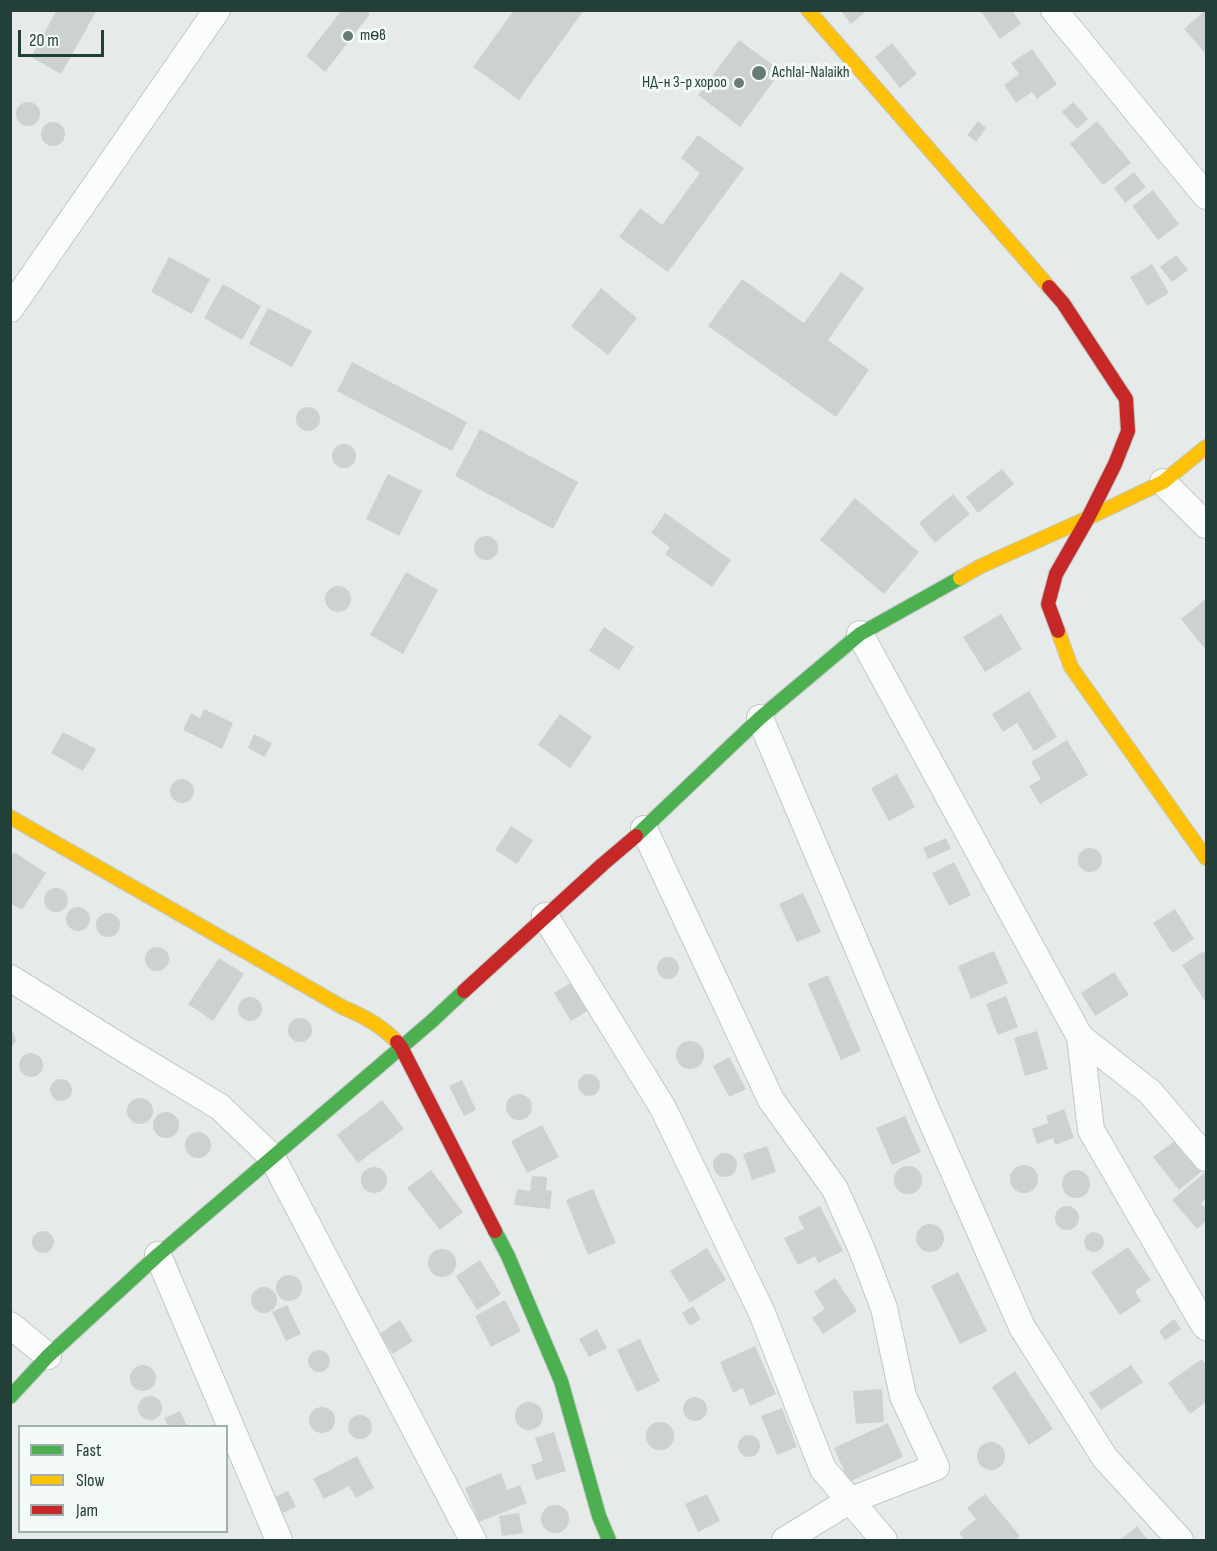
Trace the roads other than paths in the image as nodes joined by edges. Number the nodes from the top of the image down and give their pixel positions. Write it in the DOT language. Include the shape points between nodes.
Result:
graph roads {
  1 [pos="217,10"];
  2 [pos="808,10"];
  3 [pos="1054,10"];
  4 [pos="1206,196"];
  5 [pos="10,309"];
  6 [pos="1206,447"];
  7 [pos="1163,482"];
  8 [pos="1088,518"];
  9 [pos="1206,525"];
  10 [pos="860,634"];
  11 [pos="760,718"];
  12 [pos="10,818"];
  13 [pos="644,829"];
  14 [pos="1206,858"];
  15 [pos="545,916"];
  16 [pos="10,978"];
  17 [pos="1080,1037"];
  18 [pos="401,1047"];
  19 [pos="272,1157"];
  20 [pos="1206,1158"];
  21 [pos="158,1255"];
  22 [pos="10,1325"];
  23 [pos="1206,1327"];
  24 [pos="48,1356"];
  25 [pos="10,1397"];
  26 [pos="849,1501"];
  27 [pos="279,1540"];
  28 [pos="473,1540"];
  29 [pos="609,1540"];
  30 [pos="785,1540"];
  31 [pos="884,1540"];
  32 [pos="1180,1540"];
  1 -- 5 [label="street"];
  2 -- 8 [label="street" via="1064,303 1126,399 1128,431"];
  3 -- 4 [label="street"];
  6 -- 7 [label="street"];
  7 -- 8 [label="street"];
  7 -- 9 [label="street"];
  8 -- 10 [label="street" via="981,566"];
  8 -- 14 [label="street" via="1056,574 1048,604 1071,667"];
  10 -- 11 [label="street"];
  10 -- 17 [label="street"];
  11 -- 13 [label="street"];
  11 -- 32 [label="street" via="1022,1327 1105,1458"];
  12 -- 18 [label="street" via="364,1016 383,1028"];
  13 -- 15 [label="street"];
  13 -- 26 [label="street" via="771,1100 835,1189 884,1308 903,1396 936,1467"];
  15 -- 18 [label="street"];
  15 -- 26 [label="street" via="663,1108 762,1313 822,1469"];
  16 -- 19 [label="street" via="220,1107"];
  17 -- 20 [label="street" via="1150,1092"];
  17 -- 23 [label="street" via="1091,1130"];
  18 -- 19 [label="street"];
  18 -- 29 [label="street" via="508,1256 561,1381"];
  19 -- 21 [label="street"];
  19 -- 28 [label="street"];
  21 -- 24 [label="street"];
  21 -- 27 [label="street"];
  22 -- 24 [label="street"];
  24 -- 25 [label="street"];
  26 -- 30 [label="street"];
  26 -- 31 [label="street"];
}
